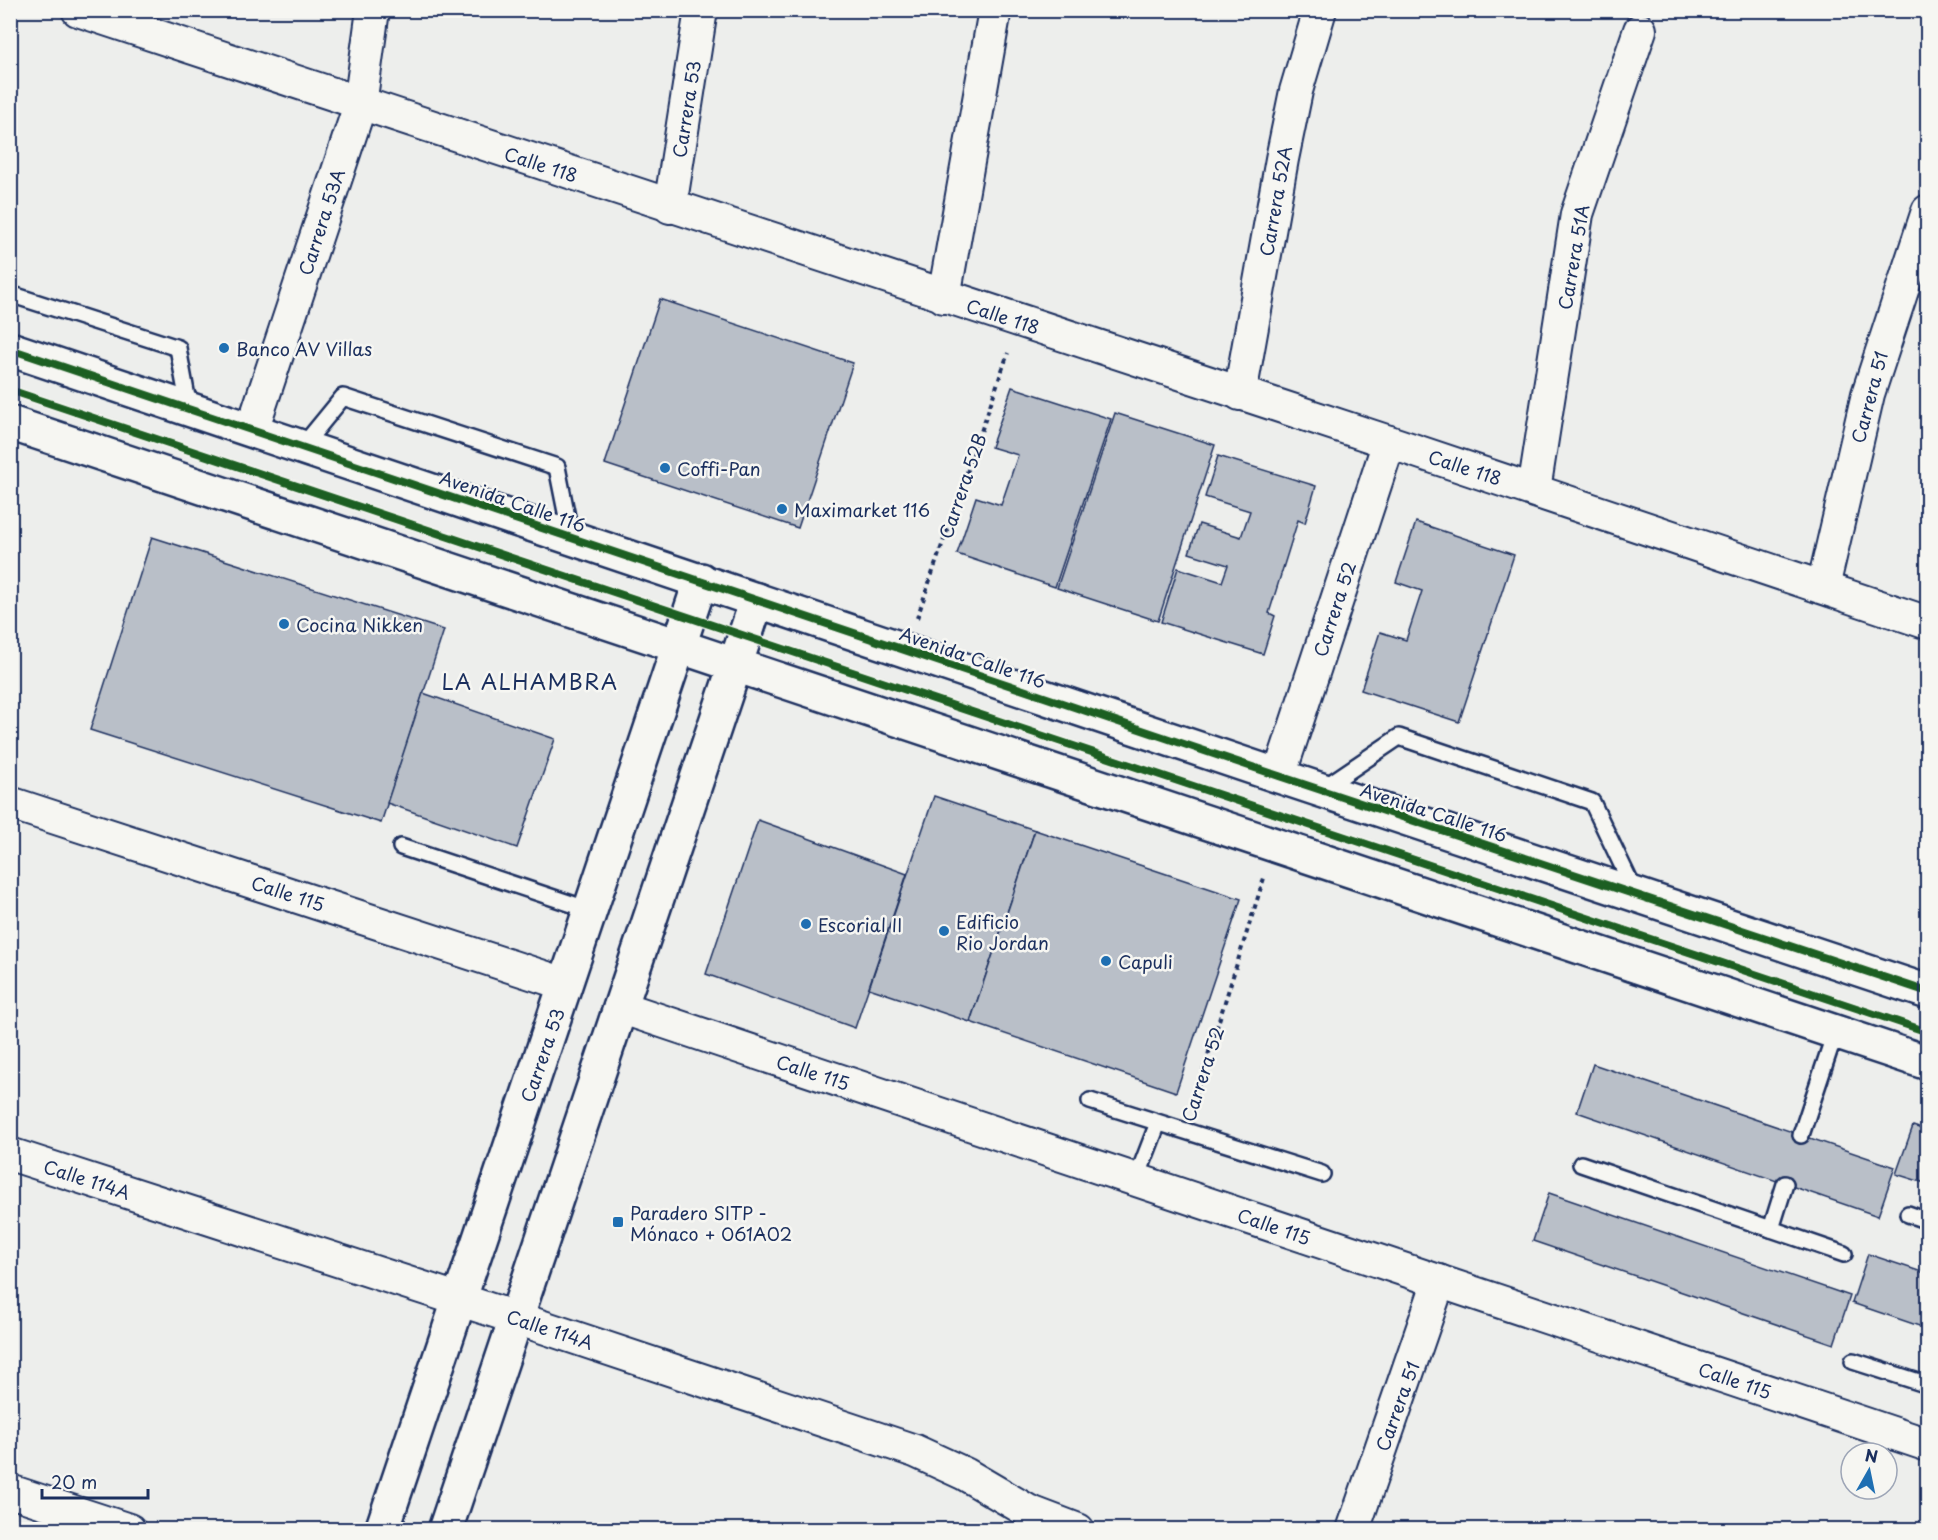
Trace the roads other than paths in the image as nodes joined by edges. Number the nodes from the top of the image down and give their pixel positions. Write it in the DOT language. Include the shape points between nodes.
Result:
graph roads {
  1 [pos="78,10"];
  2 [pos="373,10"];
  3 [pos="701,10"];
  4 [pos="995,10"];
  5 [pos="1320,10"];
  6 [pos="1641,30"];
  7 [pos="360,105"];
  8 [pos="670,207"];
  9 [pos="1928,211"];
  10 [pos="10,294"];
  11 [pos="944,297"];
  12 [pos="10,349"];
  13 [pos="1240,394"];
  14 [pos="189,408"];
  15 [pos="10,423"];
  16 [pos="252,430"];
  17 [pos="1389,442"];
  18 [pos="302,447"];
  19 [pos="1534,490"];
  20 [pos="571,537"];
  21 [pos="701,580"];
  22 [pos="1823,587"];
  23 [pos="757,600"];
  24 [pos="1928,623"];
  25 [pos="678,647"];
  26 [pos="735,666"];
  27 [pos="1279,776"];
  28 [pos="1321,790"];
  29 [pos="10,803"];
  30 [pos="401,847"];
  31 [pos="1636,895"];
  32 [pos="590,910"];
  33 [pos="565,984"];
  34 [pos="1928,992"];
  35 [pos="620,1007"];
  36 [pos="1835,1033"];
  37 [pos="1928,1063"];
  38 [pos="1090,1101"];
  39 [pos="1158,1123"];
  40 [pos="1801,1135"];
  41 [pos="10,1154"];
  42 [pos="1581,1164"];
  43 [pos="1322,1174"];
  44 [pos="1136,1180"];
  45 [pos="1785,1184"];
  46 [pos="1908,1214"];
  47 [pos="1928,1221"];
  48 [pos="1771,1229"];
  49 [pos="1844,1254"];
  50 [pos="1439,1281"];
  51 [pos="460,1300"];
  52 [pos="516,1318"];
  53 [pos="1853,1361"];
  54 [pos="1928,1385"];
  55 [pos="1928,1445"];
  56 [pos="10,1491"];
  57 [pos="129,1530"];
  58 [pos="382,1530"];
  59 [pos="445,1530"];
  60 [pos="1078,1530"];
  61 [pos="1353,1530"];
  1 -- 7 [label="street, Calle 118"];
  2 -- 7 [label="street, Carrera 53A"];
  3 -- 8 [label="street, Carrera 53"];
  4 -- 11 [label="street"];
  5 -- 13 [label="street, Carrera 52A" via="1296,91"];
  6 -- 19 [label="street, Carrera 51A" via="1577,214"];
  7 -- 8 [label="street, Calle 118"];
  7 -- 16 [label="street, Carrera 53A"];
  8 -- 11 [label="street, Calle 118"];
  9 -- 22 [label="street, Carrera 51" via="1868,394"];
  10 -- 14 [label="lane" via="178,348"];
  11 -- 13 [label="street, Calle 118"];
  12 -- 14 [label="main road, Avenida Calle 116"];
  13 -- 17 [label="street, Calle 118"];
  14 -- 16 [label="main road, Avenida Calle 116"];
  15 -- 25 [label="main road"];
  16 -- 18 [label="main road, Avenida Calle 116"];
  17 -- 19 [label="street, Calle 118"];
  17 -- 27 [label="street, Carrera 52"];
  18 -- 20 [label="main road, Avenida Calle 116"];
  18 -- 20 [label="lane" via="344,397 557,467"];
  19 -- 22 [label="street, Calle 118"];
  20 -- 21 [label="main road, Avenida Calle 116"];
  21 -- 23 [label="main road, Avenida Calle 116"];
  21 -- 25 [label="main road, Carrera 53"];
  22 -- 24 [label="street, Calle 118"];
  23 -- 26 [label="main road"];
  23 -- 27 [label="main road, Avenida Calle 116"];
  25 -- 26 [label="main road"];
  25 -- 32 [label="main road, Carrera 53"];
  26 -- 35 [label="main road"];
  26 -- 36 [label="main road"];
  27 -- 28 [label="main road, Avenida Calle 116"];
  28 -- 31 [label="main road, Avenida Calle 116"];
  28 -- 31 [label="lane" via="1399,736 1592,802"];
  29 -- 33 [label="street, Calle 115"];
  30 -- 32 [label="lane"];
  31 -- 34 [label="main road, Avenida Calle 116"];
  32 -- 33 [label="main road, Carrera 53"];
  33 -- 51 [label="main road, Carrera 53"];
  35 -- 44 [label="street, Calle 115"];
  35 -- 52 [label="main road"];
  36 -- 37 [label="main road"];
  36 -- 40 [label="lane"];
  38 -- 39 [label="lane"];
  39 -- 43 [label="lane"];
  39 -- 44 [label="lane"];
  41 -- 51 [label="street, Calle 114A"];
  42 -- 48 [label="lane"];
  44 -- 50 [label="street, Calle 115"];
  45 -- 48 [label="lane"];
  46 -- 47 [label="lane"];
  48 -- 49 [label="lane"];
  50 -- 55 [label="street, Calle 115"];
  50 -- 61 [label="street, Carrera 51"];
  51 -- 52 [label="street, Calle 114A"];
  51 -- 58 [label="main road, Carrera 53"];
  52 -- 59 [label="main road"];
  52 -- 60 [label="street, Calle 114A" via="915,1451 965,1474 1028,1511"];
  53 -- 54 [label="lane"];
  56 -- 57 [label="street"];
}
